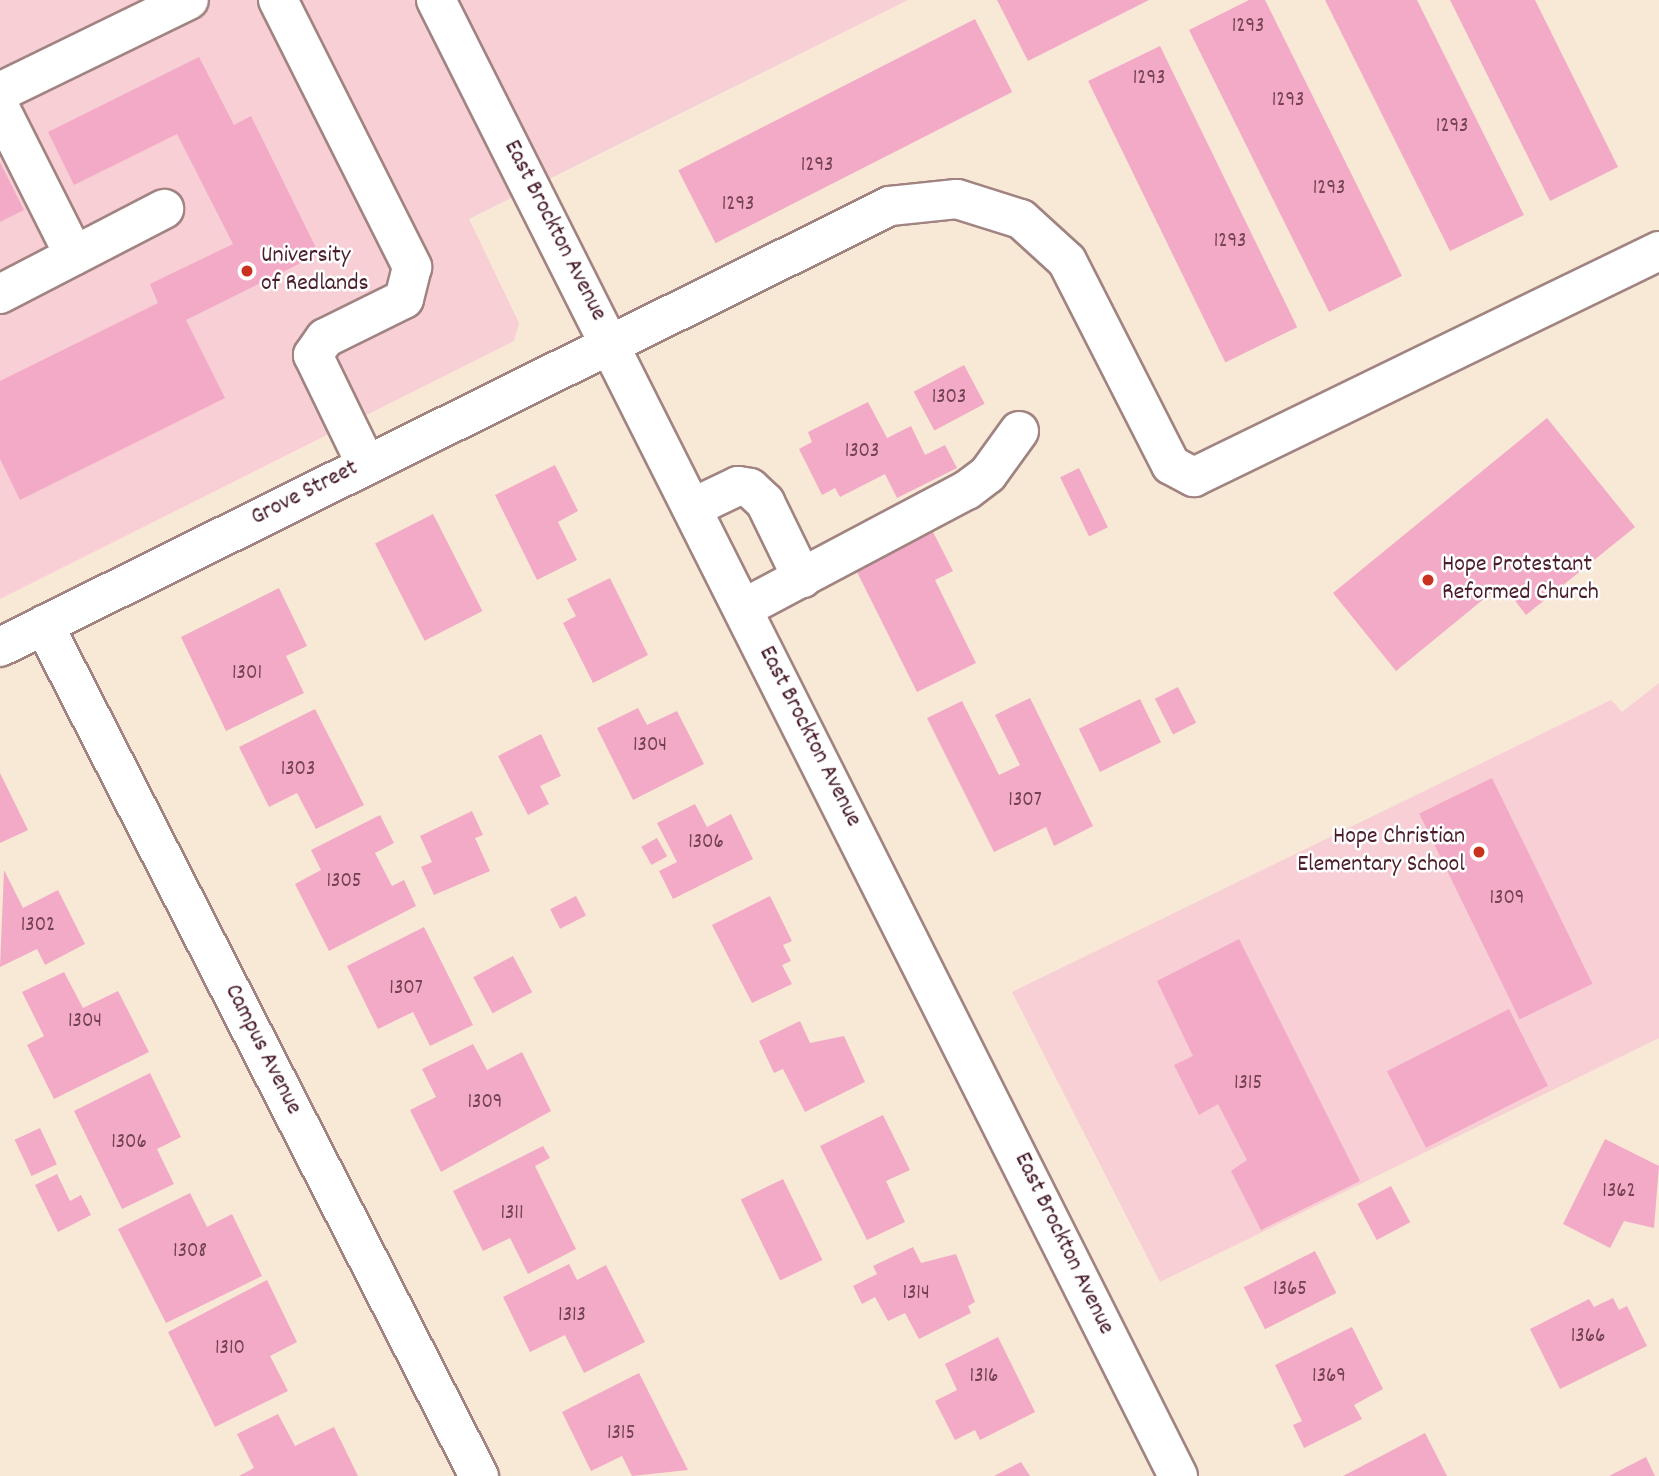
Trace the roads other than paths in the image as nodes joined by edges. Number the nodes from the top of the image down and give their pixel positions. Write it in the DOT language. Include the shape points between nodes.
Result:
graph roads {
  1 [pos="189,0"];
  2 [pos="278,0"];
  3 [pos="436,0"];
  4 [pos="0,92"];
  5 [pos="0,108"];
  6 [pos="164,209"];
  7 [pos="1659,251"];
  8 [pos="74,255"];
  9 [pos="0,294"];
  10 [pos="610,342"];
  11 [pos="1019,431"];
  12 [pos="366,464"];
  13 [pos="694,507"];
  14 [pos="802,578"];
  15 [pos="744,608"];
  16 [pos="44,625"];
  17 [pos="0,647"];
  18 [pos="480,1476"];
  19 [pos="1178,1476"];
  1 -- 4 [label="street"];
  2 -- 12 [label="street" via="412,267 404,299 325,338 313,355"];
  3 -- 10 [label="street, East Brockton Avenue"];
  5 -- 8 [label="street"];
  6 -- 8 [label="street"];
  7 -- 10 [label="street, Grove Street" via="1194,477 1171,465 1067,261 1021,219 957,199 890,206"];
  8 -- 9 [label="street"];
  10 -- 12 [label="street, Grove Street"];
  10 -- 13 [label="street, East Brockton Avenue"];
  11 -- 14 [label="street" via="988,474 967,490"];
  12 -- 16 [label="street, Grove Street"];
  13 -- 14 [label="street" via="738,486 750,488 765,502"];
  13 -- 15 [label="street, East Brockton Avenue"];
  14 -- 15 [label="street"];
  15 -- 19 [label="street, East Brockton Avenue"];
  16 -- 17 [label="street, Grove Street"];
  16 -- 18 [label="street, Campus Avenue"];
}
